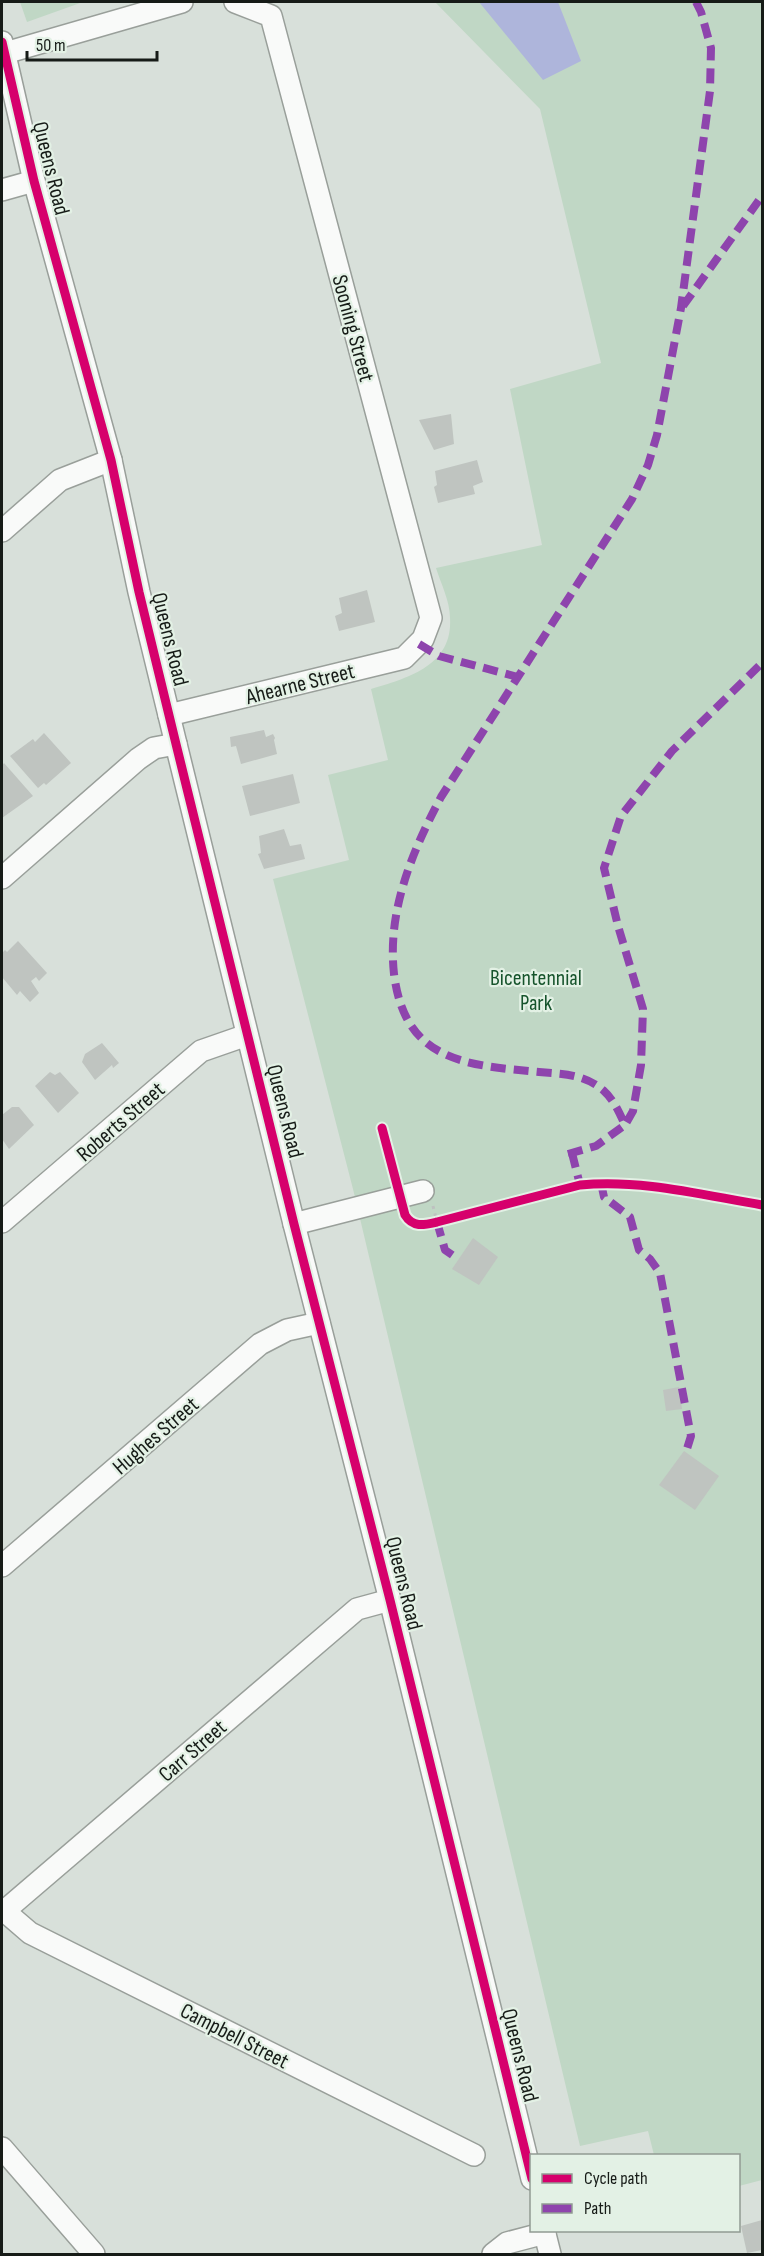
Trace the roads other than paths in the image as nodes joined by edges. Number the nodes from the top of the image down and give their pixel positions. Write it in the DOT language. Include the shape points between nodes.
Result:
graph roads {
  1 [pos="182,2"];
  2 [pos="235,2"];
  3 [pos="3,47"];
  4 [pos="34,181"];
  5 [pos="2,190"];
  6 [pos="111,460"];
  7 [pos="2,531"];
  8 [pos="423,639"];
  9 [pos="169,715"];
  10 [pos="176,744"];
  11 [pos="4,872"];
  12 [pos="247,1035"];
  13 [pos="423,1191"];
  14 [pos="2,1222"];
  15 [pos="294,1224"];
  16 [pos="319,1323"];
  17 [pos="2,1566"];
  18 [pos="390,1600"];
  19 [pos="2,1911"];
  20 [pos="2,2148"];
  21 [pos="474,2155"];
  22 [pos="530,2175"];
  23 [pos="545,2232"];
  24 [pos="94,2254"];
  25 [pos="493,2254"];
  26 [pos="550,2254"];
  1 -- 3 [label="street"];
  2 -- 8 [label="street, Sooning Street" via="271,16 432,618"];
  3 -- 4 [label="street, Queens Road"];
  4 -- 5 [label="street"];
  4 -- 6 [label="street, Queens Road"];
  6 -- 7 [label="street" via="60,480"];
  6 -- 9 [label="street, Queens Road"];
  8 -- 9 [label="street, Ahearne Street" via="404,658"];
  9 -- 10 [label="street, Queens Road"];
  10 -- 11 [label="street" via="154,748 138,759"];
  10 -- 12 [label="street, Queens Road"];
  12 -- 14 [label="street, Roberts Street" via="201,1051"];
  12 -- 15 [label="street, Queens Road"];
  13 -- 15 [label="street"];
  15 -- 16 [label="street, Queens Road"];
  16 -- 17 [label="street, Hughes Street" via="287,1330 260,1344"];
  16 -- 18 [label="street, Queens Road"];
  18 -- 19 [label="street, Carr Street" via="357,1609"];
  18 -- 22 [label="street, Queens Road"];
  19 -- 21 [label="street, Campbell Street" via="30,1933"];
  20 -- 24 [label="street"];
  23 -- 25 [label="street" via="507,2243"];
  23 -- 26 [label="street"];
}
